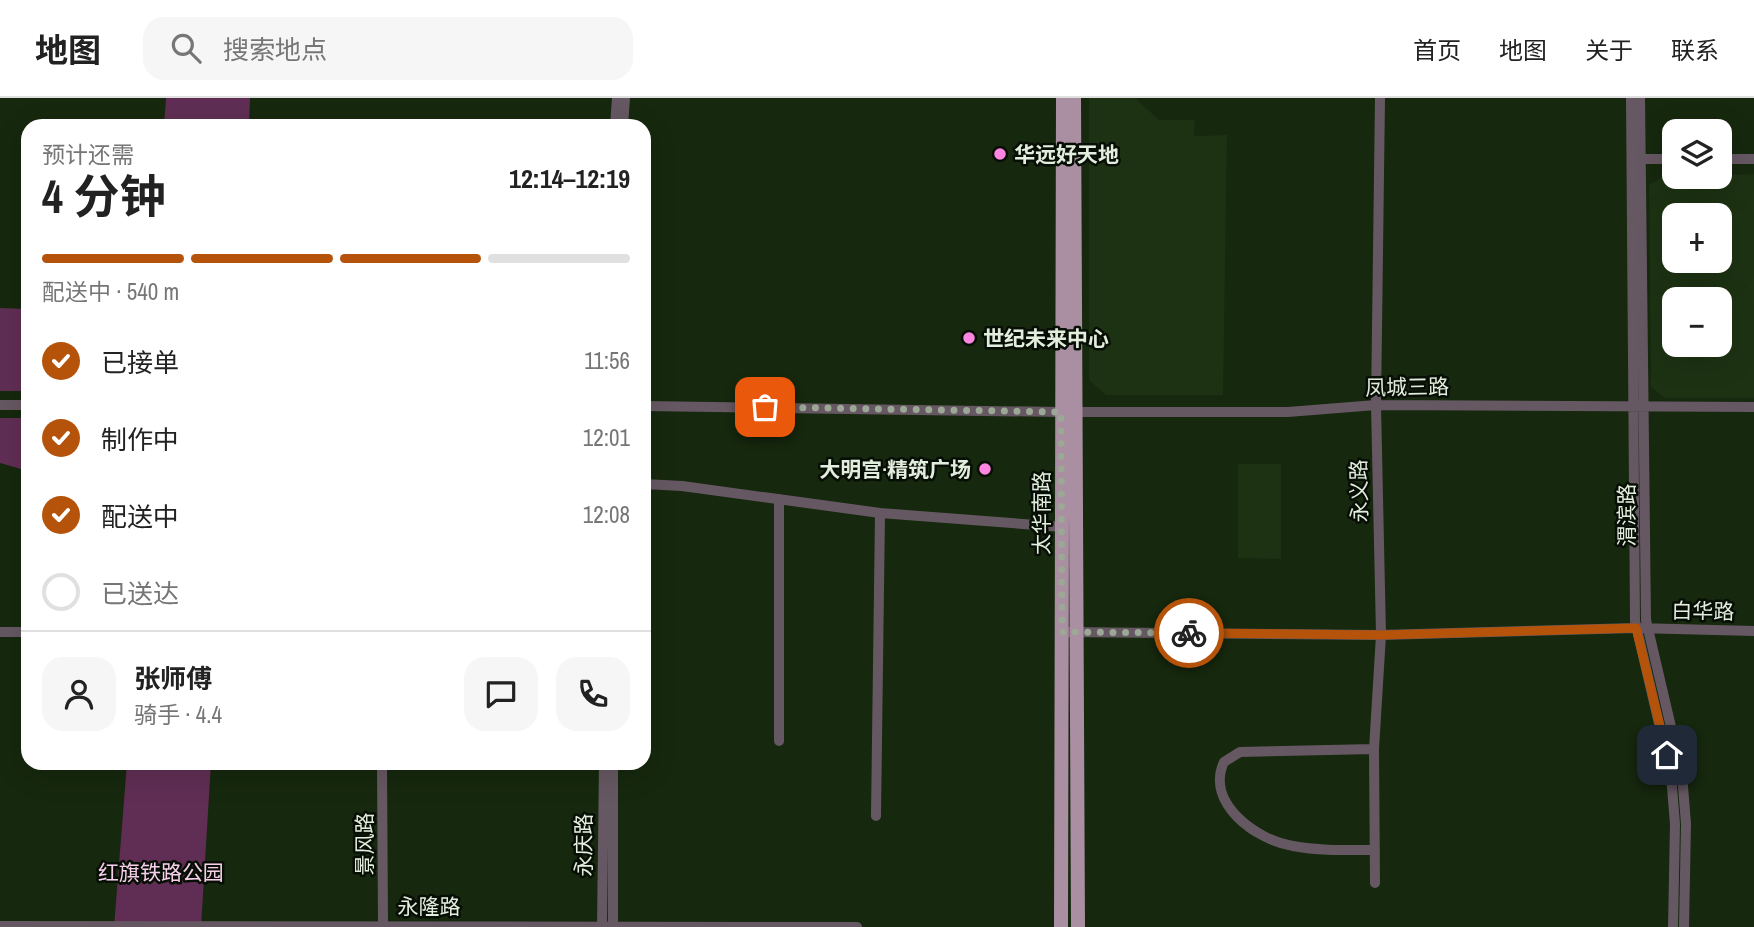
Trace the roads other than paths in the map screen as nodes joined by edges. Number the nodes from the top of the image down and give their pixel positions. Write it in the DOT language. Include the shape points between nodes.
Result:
graph roads {
  1 [pos="617,98"];
  2 [pos="625,98"];
  3 [pos="1063,98"];
  4 [pos="1074,98"];
  5 [pos="1380,98"];
  6 [pos="1631,98"];
  7 [pos="1640,98"];
  8 [pos="616,119"];
  9 [pos="624,119"];
  10 [pos="1635,159"];
  11 [pos="1662,159"];
  12 [pos="1732,159"];
  13 [pos="1754,159"];
  14 [pos="0,405"];
  15 [pos="21,405"];
  16 [pos="1376,405"];
  17 [pos="1639,405"];
  18 [pos="651,406"];
  19 [pos="1754,407"];
  20 [pos="1068,412"];
  21 [pos="651,485"];
  22 [pos="779,499"];
  23 [pos="880,513"];
  24 [pos="1063,527"];
  25 [pos="1642,629"];
  26 [pos="1754,631"];
  27 [pos="0,632"];
  28 [pos="21,632"];
  29 [pos="1070,632"];
  30 [pos="1381,635"];
  31 [pos="779,741"];
  32 [pos="1374,749"];
  33 [pos="382,770"];
  34 [pos="604,770"];
  35 [pos="613,770"];
  36 [pos="876,816"];
  37 [pos="1375,850"];
  38 [pos="1375,883"];
  39 [pos="383,925"];
  40 [pos="0,926"];
  41 [pos="608,926"];
  42 [pos="857,927"];
  43 [pos="1061,927"];
  44 [pos="1078,927"];
  45 [pos="1673,927"];
  46 [pos="1684,927"];
  1 -- 8 [label="street"];
  2 -- 9 [label="street"];
  3 -- 20 [label="main road, 太华南路"];
  4 -- 20 [label="main road, 太华南路"];
  5 -- 16 [label="street, 永义路"];
  6 -- 10 [label="street, 渭滨路"];
  7 -- 10 [label="street, 渭滨路"];
  10 -- 11 [label="street"];
  10 -- 17 [label="street, 渭滨路"];
  12 -- 13 [label="street"];
  14 -- 15 [label="street"];
  16 -- 17 [label="street, 凤城三路"];
  16 -- 20 [label="street, 凤城三路" via="1288,412"];
  16 -- 30 [label="street, 永义路"];
  17 -- 19 [label="street, 凤城三路"];
  17 -- 25 [label="street, 渭滨路"];
  18 -- 20 [label="street, 凤城三路"];
  20 -- 24 [label="main road, 太华南路"];
  20 -- 29 [label="main road, 太华南路"];
  21 -- 22 [label="street"];
  22 -- 23 [label="street"];
  22 -- 31 [label="street"];
  23 -- 24 [label="street"];
  23 -- 36 [label="street"];
  24 -- 29 [label="main road, 太华南路"];
  25 -- 26 [label="street, 白华路"];
  25 -- 30 [label="street, 白华路"];
  25 -- 45 [label="street, 渭滨路" via="1671,775"];
  25 -- 46 [label="street, 渭滨路" via="1682,774"];
  27 -- 28 [label="street"];
  29 -- 30 [label="street, 白华路"];
  29 -- 43 [label="main road, 太华南路"];
  29 -- 44 [label="main road, 太华南路"];
  30 -- 32 [label="street, 永义路"];
  32 -- 37 [label="street, 永义路"];
  32 -- 37 [label="street" via="1240,752 1224,762 1219,785 1231,811 1270,838 1292,846"];
  33 -- 39 [label="street, 景风路"];
  34 -- 41 [label="street, 永庆路"];
  35 -- 41 [label="street, 永庆路"];
  37 -- 38 [label="street, 永义路"];
  39 -- 40 [label="street, 永隆路"];
  39 -- 41 [label="street, 永隆路"];
  41 -- 42 [label="street, 永隆路"];
}
